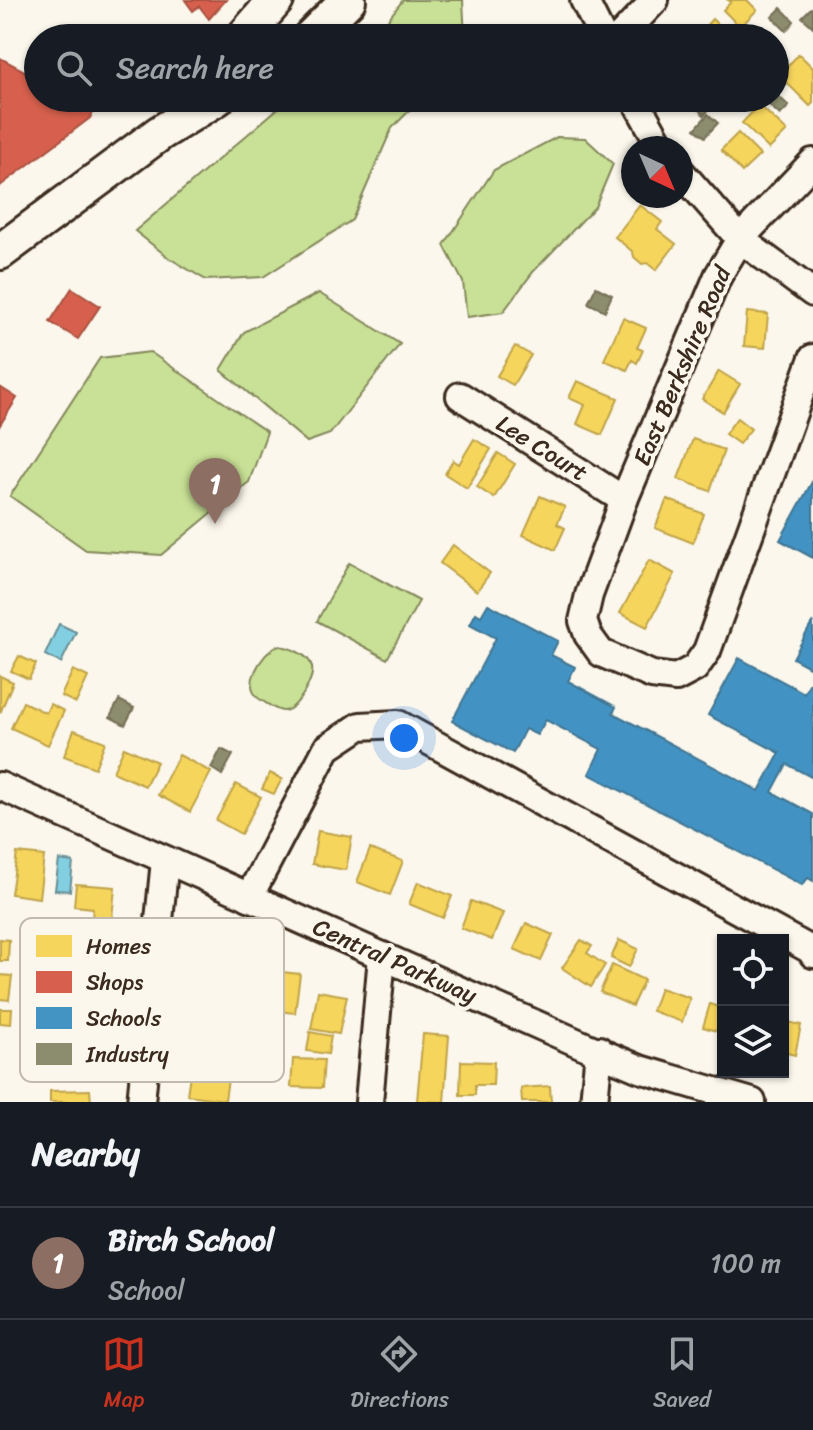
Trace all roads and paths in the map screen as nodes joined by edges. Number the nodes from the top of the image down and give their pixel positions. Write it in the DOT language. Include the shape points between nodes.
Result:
graph roads {
  1 [pos="276,0"];
  2 [pos="348,0"];
  3 [pos="584,0"];
  4 [pos="655,0"];
  5 [pos="255,24"];
  6 [pos="324,24"];
  7 [pos="596,24"];
  8 [pos="632,24"];
  9 [pos="179,112"];
  10 [pos="194,112"];
  11 [pos="642,112"];
  12 [pos="160,133"];
  13 [pos="655,136"];
  14 [pos="813,162"];
  15 [pos="693,186"];
  16 [pos="740,239"];
  17 [pos="0,252"];
  18 [pos="813,293"];
  19 [pos="813,358"];
  20 [pos="460,396"];
  21 [pos="624,500"];
  22 [pos="0,786"];
  23 [pos="165,860"];
  24 [pos="249,897"];
  25 [pos="159,918"];
  26 [pos="813,954"];
  27 [pos="382,956"];
  28 [pos="599,1050"];
  29 [pos="143,1082"];
  30 [pos="141,1102"];
  31 [pos="369,1102"];
  32 [pos="594,1102"];
  33 [pos="752,1102"];
  1 -- 5 [label="main road"];
  2 -- 6 [label="main road"];
  3 -- 7 [label="street"];
  4 -- 8 [label="street"];
  9 -- 12 [label="main road"];
  10 -- 12 [label="main road"];
  11 -- 13 [label="street"];
  12 -- 17 [label="main road"];
  14 -- 16 [label="street, East Berkshire Road"];
  15 -- 16 [label="street"];
  16 -- 18 [label="street"];
  16 -- 21 [label="street, East Berkshire Road" via="718,276"];
  19 -- 21 [label="street, East Berkshire Road" via="707,651 695,668 676,678 652,675 601,653 583,621"];
  20 -- 21 [label="street, Lee Court"];
  22 -- 23 [label="street, Central Parkway"];
  23 -- 24 [label="street, Central Parkway"];
  23 -- 25 [label="street"];
  24 -- 26 [label="street" via="327,748 360,726 398,724"];
  24 -- 27 [label="street, Central Parkway"];
  27 -- 28 [label="street, Central Parkway"];
  27 -- 31 [label="street"];
  28 -- 32 [label="street"];
  28 -- 33 [label="street, Central Parkway" via="640,1069"];
  29 -- 30 [label="street"];
}
